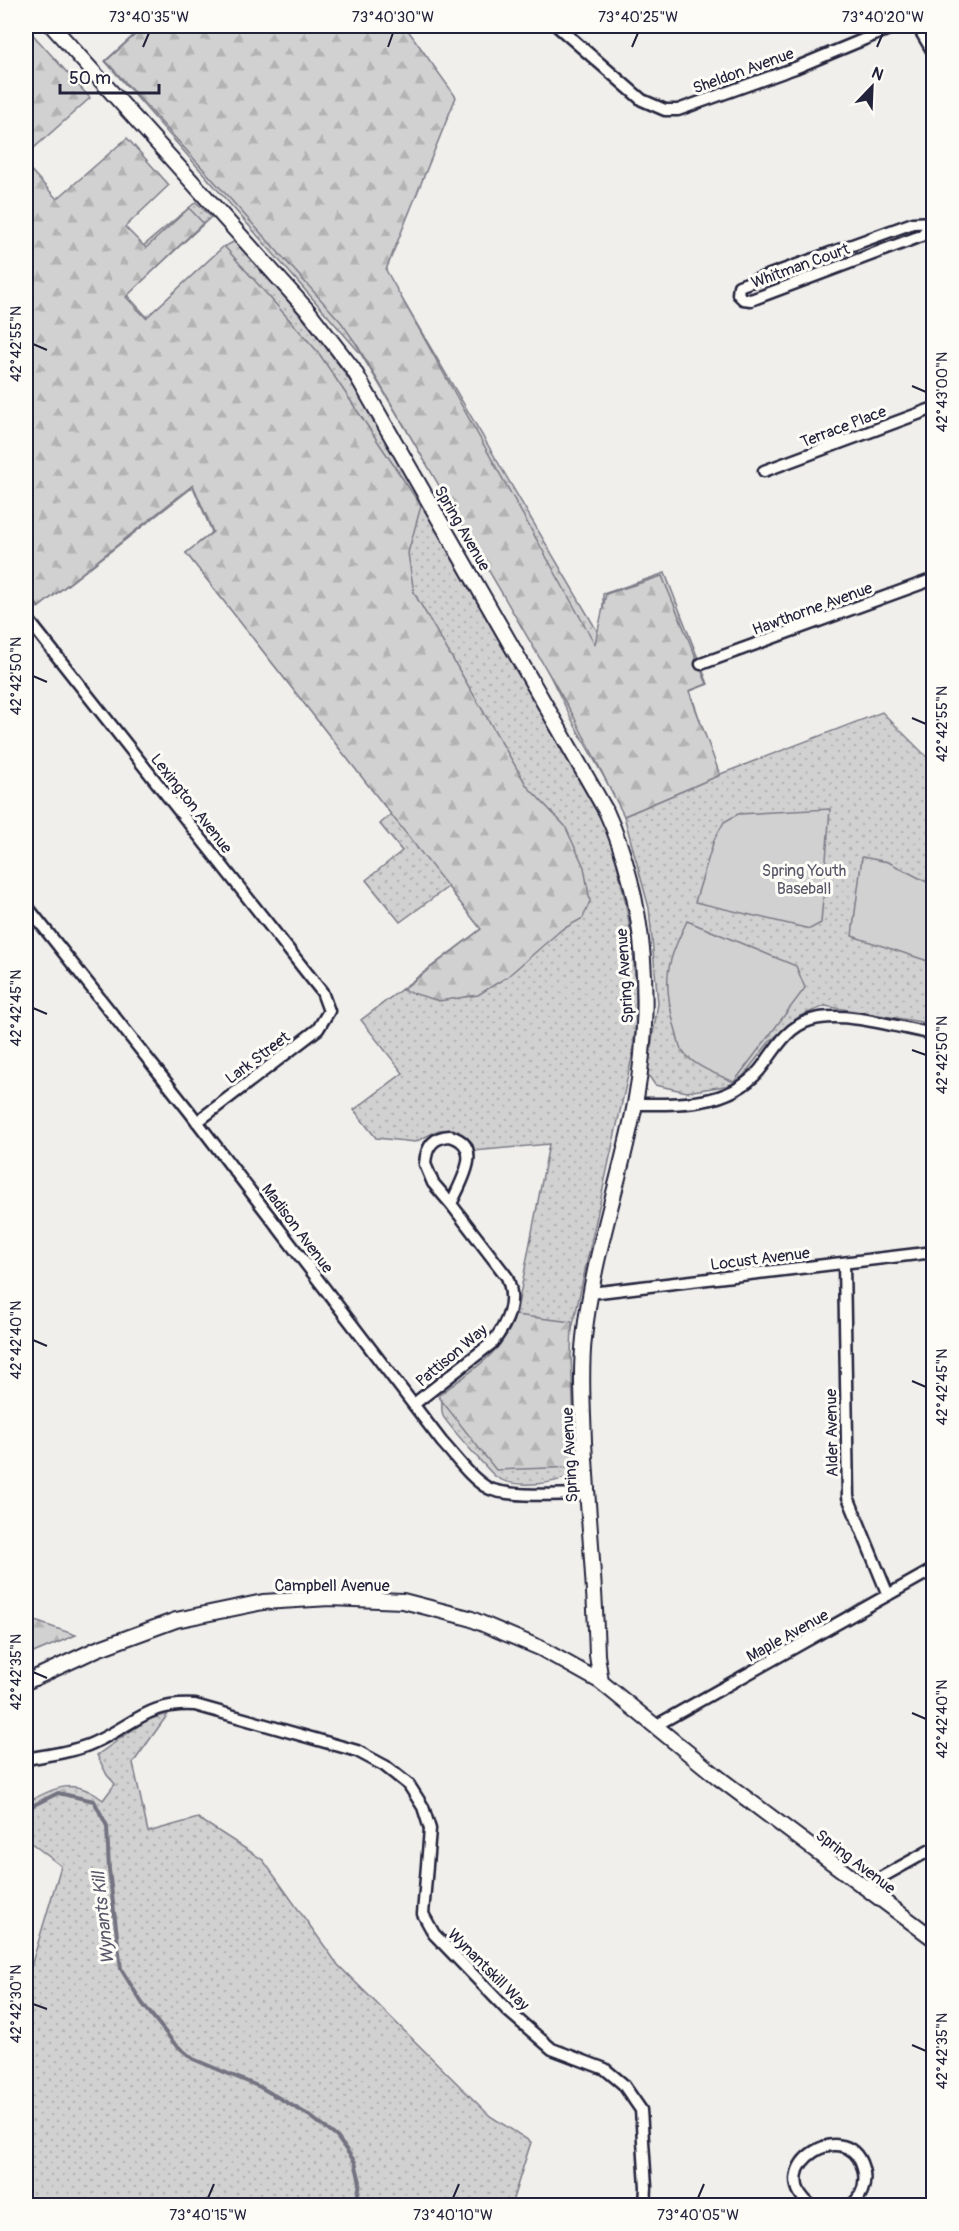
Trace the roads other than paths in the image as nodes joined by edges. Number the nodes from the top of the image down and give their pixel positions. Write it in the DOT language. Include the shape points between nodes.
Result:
graph roads {
  1 [pos="52,26"];
  2 [pos="557,26"];
  3 [pos="896,26"];
  4 [pos="921,26"];
  5 [pos="933,48"];
  6 [pos="933,222"];
  7 [pos="933,408"];
  8 [pos="764,471"];
  9 [pos="933,579"];
  10 [pos="26,617"];
  11 [pos="701,664"];
  12 [pos="26,905"];
  13 [pos="329,1011"];
  14 [pos="933,1034"];
  15 [pos="635,1104"];
  16 [pos="197,1122"];
  17 [pos="451,1204"];
  18 [pos="933,1252"];
  19 [pos="844,1263"];
  20 [pos="591,1293"];
  21 [pos="414,1404"];
  22 [pos="587,1494"];
  23 [pos="933,1569"];
  24 [pos="888,1595"];
  25 [pos="26,1682"];
  26 [pos="601,1682"];
  27 [pos="655,1726"];
  28 [pos="26,1759"];
  29 [pos="933,1848"];
  30 [pos="864,1887"];
  31 [pos="933,1939"];
  32 [pos="857,2204"];
  33 [pos="645,2205"];
  34 [pos="812,2205"];
  1 -- 15 [label="street, Spring Avenue" via="309,312 353,369 606,811 628,868 644,965 646,1015"];
  2 -- 3 [label="street, Sheldon Avenue" via="642,100 665,110 678,110 795,68"];
  4 -- 5 [label="main road"];
  6 -- 6 [label="street, Whitman Court" via="913,223 739,286 738,294 751,300 921,236"];
  7 -- 8 [label="street, Terrace Place"];
  9 -- 11 [label="street, Hawthorne Avenue"];
  10 -- 13 [label="street, Lexington Avenue" via="322,992"];
  12 -- 16 [label="street, Madison Avenue"];
  13 -- 16 [label="street, Lark Street" via="318,1029"];
  14 -- 15 [label="street" via="834,1016 809,1020 780,1040 764,1065 740,1088 723,1097 685,1104"];
  15 -- 20 [label="street, Spring Avenue"];
  16 -- 21 [label="street, Madison Avenue"];
  17 -- 17 [label="street, Pattison Way" via="433,1183 425,1164 431,1143 443,1136 463,1141 469,1151 466,1170"];
  17 -- 21 [label="street, Pattison Way" via="507,1277 512,1288 511,1310 492,1343"];
  18 -- 19 [label="street, Locust Avenue"];
  19 -- 20 [label="street, Locust Avenue"];
  19 -- 24 [label="street, Alder Avenue" via="848,1497"];
  20 -- 22 [label="street, Spring Avenue" via="581,1382"];
  21 -- 22 [label="street, Madison Avenue" via="459,1461 490,1489 505,1493"];
  22 -- 26 [label="street, Spring Avenue"];
  23 -- 24 [label="street, Maple Avenue"];
  24 -- 27 [label="street, Maple Avenue"];
  25 -- 26 [label="street, Campbell Avenue" via="176,1620 263,1602 330,1598 403,1601 469,1618"];
  26 -- 27 [label="street, Spring Avenue"];
  27 -- 30 [label="street, Spring Avenue"];
  28 -- 33 [label="street, Wynantskill Way" via="91,1744 152,1709 176,1704 357,1751 385,1766 410,1785 430,1829 423,1914 434,1934 507,2011 552,2049 605,2069 623,2084 640,2110"];
  29 -- 30 [label="street"];
  30 -- 31 [label="street, Spring Avenue"];
  32 -- 34 [label="street" via="864,2177 862,2166 848,2150 826,2145 807,2156 798,2175 802,2196"];
}
